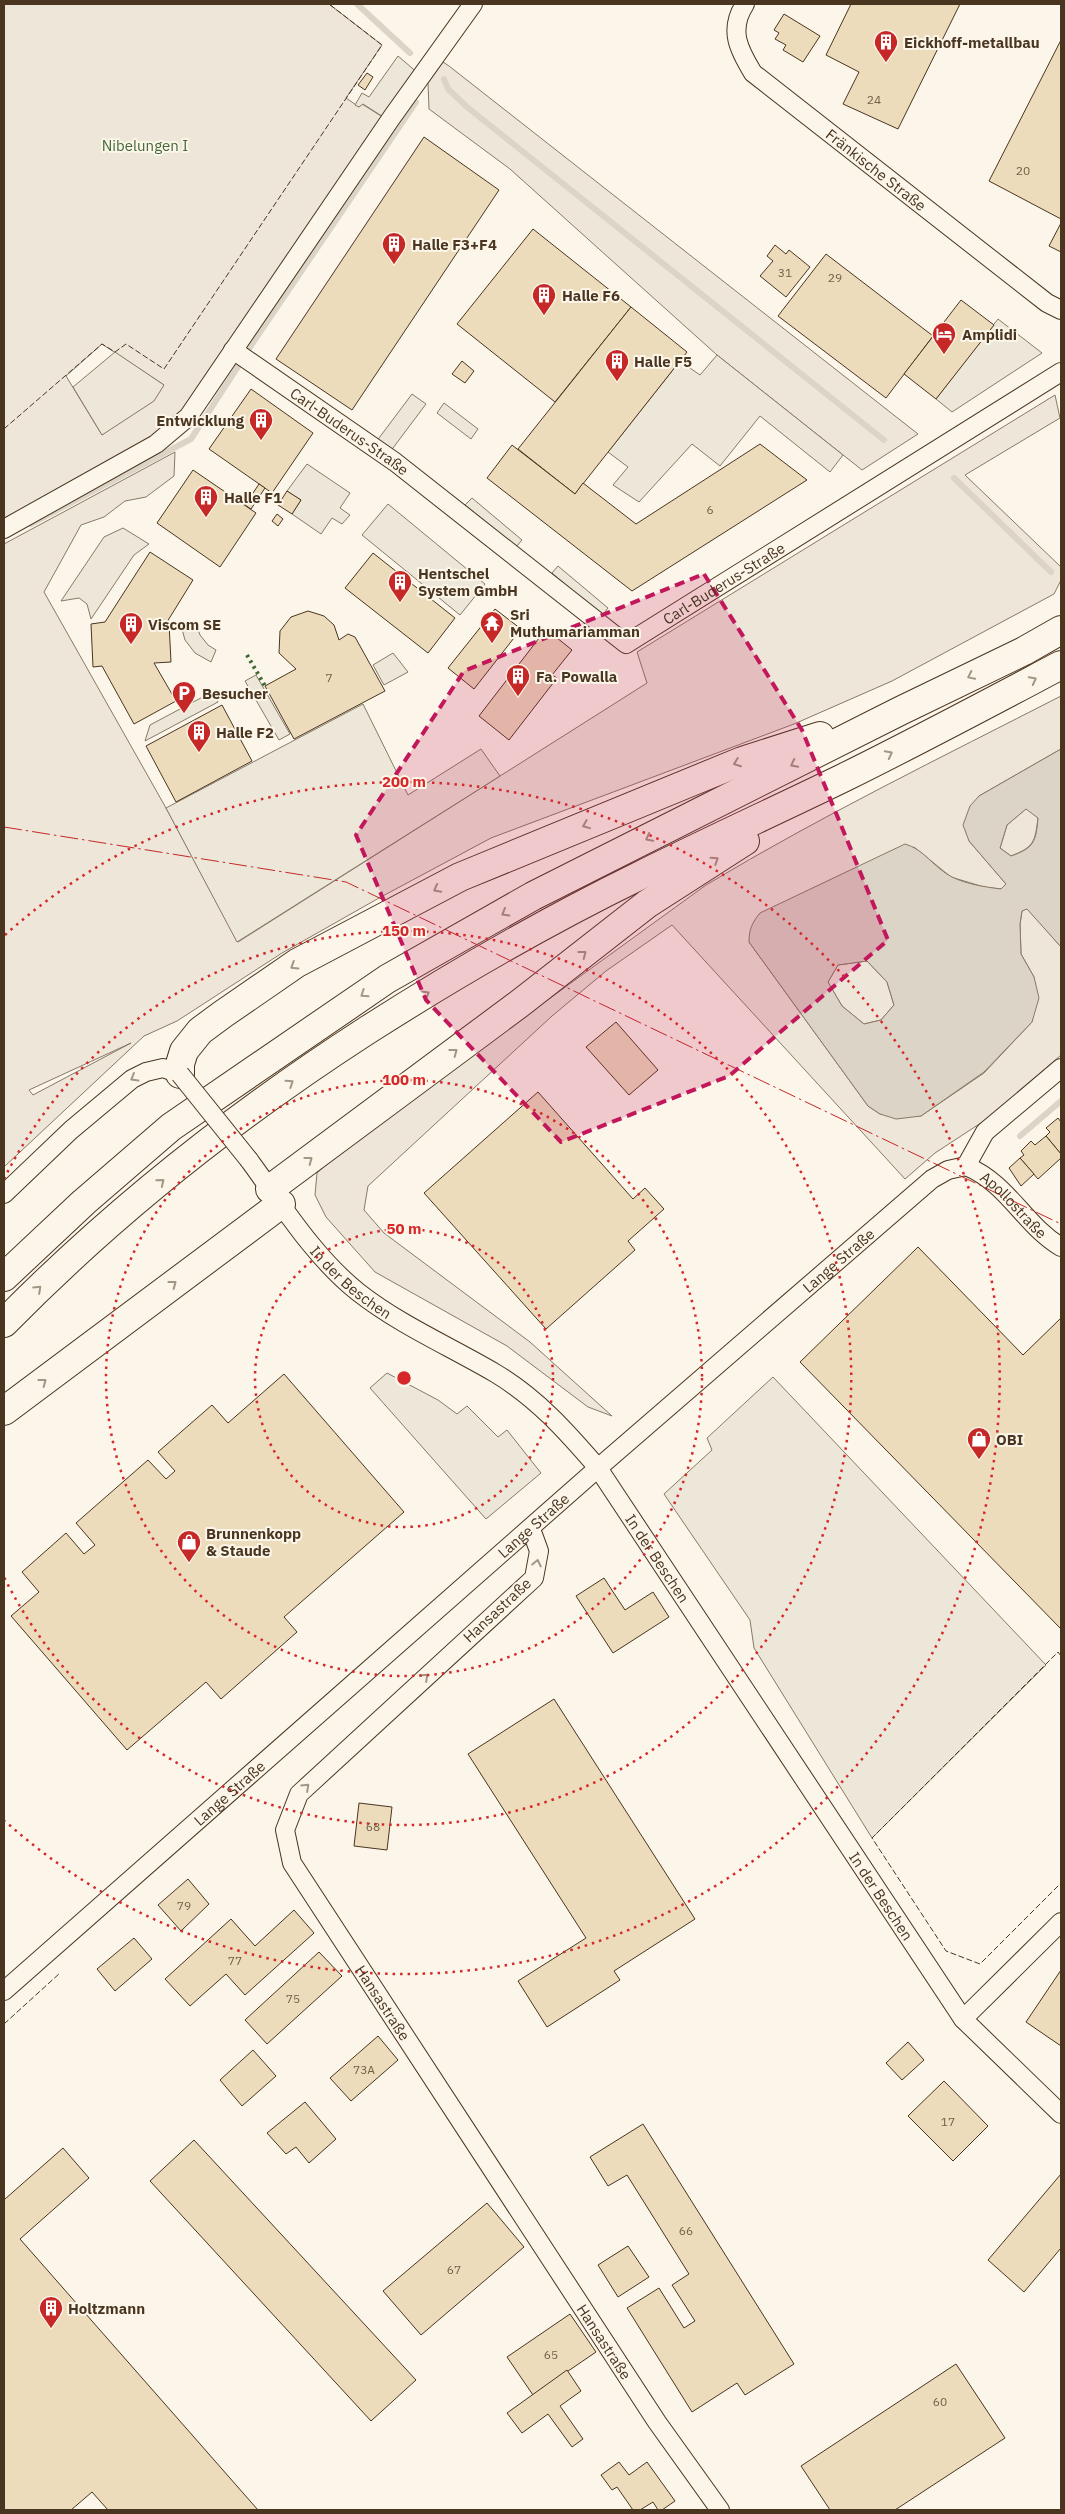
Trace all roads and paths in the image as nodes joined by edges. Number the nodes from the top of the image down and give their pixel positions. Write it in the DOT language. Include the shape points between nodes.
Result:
graph roads {
  1 [pos="473,4"];
  2 [pos="745,4"];
  3 [pos="1061,310"];
  4 [pos="233,350"];
  5 [pos="1061,372"];
  6 [pos="4,529"];
  7 [pos="1061,630"];
  8 [pos="1061,666"];
  9 [pos="900,711"];
  10 [pos="845,777"];
  11 [pos="1061,1068"];
  12 [pos="180,1074"];
  13 [pos="966,1166"];
  14 [pos="4,1194"];
  15 [pos="276,1196"];
  16 [pos="1061,1247"];
  17 [pos="4,1277"];
  18 [pos="4,1323"];
  19 [pos="4,1411"];
  20 [pos="598,1468"];
  21 [pos="531,1528"];
  22 [pos="1061,1922"];
  23 [pos="4,1991"];
  24 [pos="963,2019"];
  25 [pos="1061,2114"];
  26 [pos="720,2510"];
  1 -- 4 [label="street"];
  2 -- 3 [label="street, Fränkische Straße" via="735,34 753,74 1047,303"];
  4 -- 5 [label="street, Carl-Buderus-Straße" via="395,462 626,644"];
  4 -- 6 [label="street" via="188,417 169,435"];
  7 -- 9 [label="highway, one-way"];
  10 -- 8 [label="highway, one-way"];
  9 -- 12 [label="highway, one-way" via="742,761 460,877 297,963 223,1014 200,1031 184,1051"];
  9 -- 17 [label="highway, one-way" via="533,896 387,979 171,1127"];
  15 -- 10 [label="highway, one-way" via="647,904"];
  18 -- 10 [label="highway, one-way" via="96,1235 189,1159 282,1088 365,1032 550,923 636,877"];
  11 -- 13 [label="street" via="985,1132"];
  12 -- 14 [label="street, one-way" via="163,1068 132,1078"];
  12 -- 15 [label="street, In der Beschen, bridge"];
  13 -- 16 [label="street, Apollostraße" via="998,1184 1039,1229"];
  13 -- 20 [label="street, Lange Straße" via="948,1170 932,1179"];
  19 -- 15 [label="highway, one-way"];
  15 -- 20 [label="street, In der Beschen" via="332,1267 357,1291 426,1337 497,1374 529,1396 559,1422"];
  20 -- 21 [label="street, Lange Straße"];
  20 -- 24 [label="street, In der Beschen"];
  21 -- 23 [label="street, Lange Straße"];
  26 -- 21 [label="street, Hansastraße, one-way" via="651,2414 292,1863 284,1830 299,1794 534,1578 539,1551"];
  22 -- 24 [label="street"];
  24 -- 25 [label="street, In der Beschen"];
}
